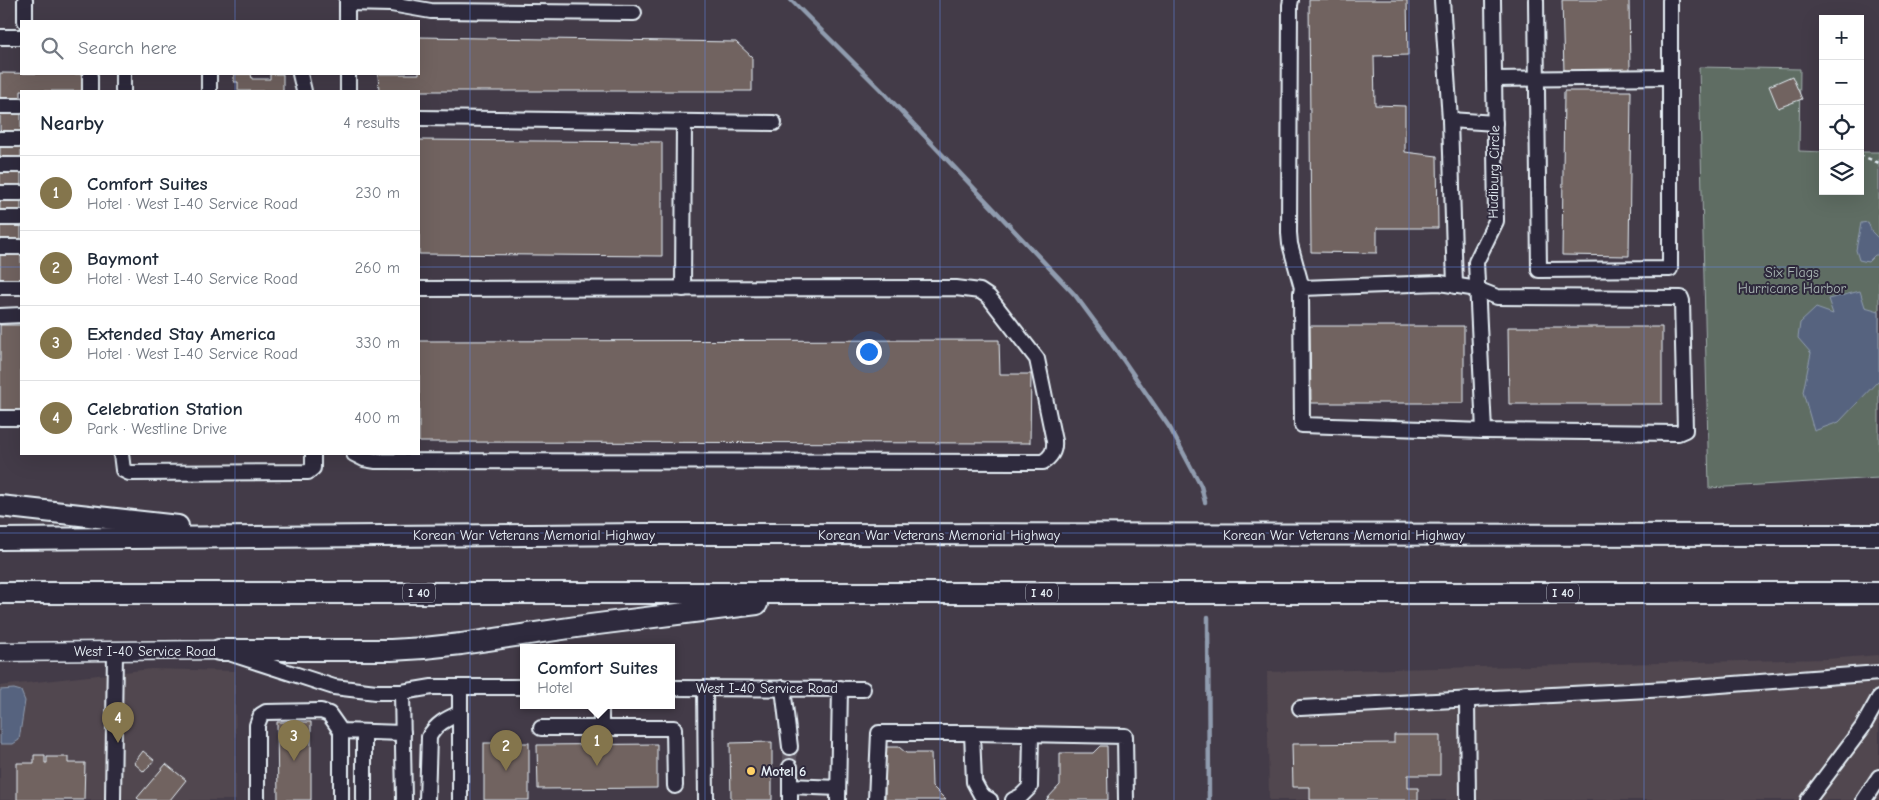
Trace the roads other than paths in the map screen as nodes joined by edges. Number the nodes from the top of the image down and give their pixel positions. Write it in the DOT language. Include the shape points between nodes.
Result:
graph roads {
  1 [pos="25,0"];
  2 [pos="1291,0"];
  3 [pos="1442,0"];
  4 [pos="1493,0"];
  5 [pos="1536,0"];
  6 [pos="1670,0"];
  7 [pos="347,2"];
  8 [pos="634,13"];
  9 [pos="25,20"];
  10 [pos="347,20"];
  11 [pos="0,37"];
  12 [pos="20,37"];
  13 [pos="123,75"];
  14 [pos="209,75"];
  15 [pos="300,75"];
  16 [pos="348,75"];
  17 [pos="90,76"];
  18 [pos="1670,77"];
  19 [pos="1537,78"];
  20 [pos="1494,79"];
  21 [pos="90,90"];
  22 [pos="123,90"];
  23 [pos="209,90"];
  24 [pos="304,90"];
  25 [pos="348,90"];
  26 [pos="0,106"];
  27 [pos="20,106"];
  28 [pos="420,118"];
  29 [pos="1450,120"];
  30 [pos="684,122"];
  31 [pos="774,123"];
  32 [pos="1495,123"];
  33 [pos="0,139"];
  34 [pos="20,139"];
  35 [pos="0,165"];
  36 [pos="20,165"];
  37 [pos="0,193"];
  38 [pos="20,193"];
  39 [pos="0,218"];
  40 [pos="20,218"];
  41 [pos="0,247"];
  42 [pos="20,247"];
  43 [pos="1455,286"];
  44 [pos="0,287"];
  45 [pos="20,287"];
  46 [pos="1302,288"];
  47 [pos="420,289"];
  48 [pos="683,289"];
  49 [pos="1478,289"];
  50 [pos="0,316"];
  51 [pos="20,316"];
  52 [pos="0,418"];
  53 [pos="20,418"];
  54 [pos="1484,431"];
  55 [pos="121,455"];
  56 [pos="312,455"];
  57 [pos="356,455"];
  58 [pos="380,458"];
  59 [pos="0,506"];
  60 [pos="1879,535"];
  61 [pos="267,536"];
  62 [pos="0,538"];
  63 [pos="0,593"];
  64 [pos="838,593"];
  65 [pos="1879,593"];
  66 [pos="219,650"];
  67 [pos="0,652"];
  68 [pos="115,652"];
  69 [pos="1879,673"];
  70 [pos="460,687"];
  71 [pos="520,687"];
  72 [pos="675,688"];
  73 [pos="705,688"];
  74 [pos="783,688"];
  75 [pos="840,688"];
  76 [pos="863,689"];
  77 [pos="402,692"];
  78 [pos="1879,698"];
  79 [pos="1467,699"];
  80 [pos="1300,708"];
  81 [pos="601,709"];
  82 [pos="460,713"];
  83 [pos="601,727"];
  84 [pos="541,728"];
  85 [pos="341,731"];
  86 [pos="364,732"];
  87 [pos="972,732"];
  88 [pos="403,733"];
  89 [pos="1031,734"];
  90 [pos="790,747"];
  91 [pos="790,767"];
  92 [pos="1879,777"];
  93 [pos="675,786"];
  94 [pos="790,786"];
  95 [pos="838,794"];
  96 [pos="113,800"];
  97 [pos="257,800"];
  98 [pos="341,800"];
  99 [pos="364,800"];
  100 [pos="404,800"];
  101 [pos="427,800"];
  102 [pos="460,800"];
  103 [pos="706,800"];
  104 [pos="790,800"];
  105 [pos="876,800"];
  106 [pos="990,800"];
  107 [pos="1013,800"];
  108 [pos="1126,800"];
  109 [pos="1468,800"];
  110 [pos="1808,800"];
  111 [pos="1864,800"];
  1 -- 9 [label="street"];
  2 -- 46 [label="street" via="1289,233"];
  3 -- 29 [label="street"];
  4 -- 20 [label="street, Hudiburg Circle"];
  5 -- 19 [label="street"];
  6 -- 18 [label="street"];
  7 -- 8 [label="street" via="391,4 431,12"];
  7 -- 10 [label="street"];
  11 -- 12 [label="street"];
  13 -- 22 [label="street"];
  14 -- 23 [label="street"];
  15 -- 24 [label="street"];
  16 -- 25 [label="street"];
  17 -- 21 [label="street"];
  18 -- 19 [label="street"];
  18 -- 19 [label="street" via="1670,269 1539,270"];
  19 -- 20 [label="street"];
  20 -- 32 [label="street, Hudiburg Circle"];
  26 -- 27 [label="street"];
  28 -- 30 [label="street"];
  29 -- 32 [label="street"];
  29 -- 43 [label="street"];
  30 -- 31 [label="street"];
  30 -- 48 [label="street"];
  32 -- 49 [label="street, Hudiburg Circle" via="1496,221 1476,262"];
  33 -- 34 [label="street"];
  35 -- 36 [label="street"];
  37 -- 38 [label="street"];
  39 -- 40 [label="street"];
  41 -- 42 [label="street"];
  43 -- 46 [label="street" via="1438,283"];
  43 -- 49 [label="street"];
  44 -- 45 [label="street"];
  46 -- 54 [label="street" via="1302,425"];
  47 -- 48 [label="street"];
  48 -- 58 [label="street" via="956,288 980,291 989,297 1037,359 1054,450 1043,462"];
  49 -- 54 [label="street, Hudiburg Circle"];
  49 -- 54 [label="street" via="1497,297 1676,296 1682,301 1684,432"];
  50 -- 51 [label="street"];
  52 -- 53 [label="street"];
  55 -- 56 [label="street" via="123,470 129,473 308,472 312,468"];
  57 -- 58 [label="street" via="364,459"];
  59 -- 61 [label="highway"];
  60 -- 61 [label="highway, Korean War Veterans Memorial Highway"];
  61 -- 62 [label="highway, Korean War Veterans Memorial Highway"];
  63 -- 64 [label="highway, I 40"];
  64 -- 65 [label="highway, I 40"];
  64 -- 66 [label="highway" via="424,648"];
  66 -- 68 [label="main road, West I-40 Service Road"];
  66 -- 77 [label="street, West I-40 Service Road" via="334,687"];
  67 -- 68 [label="main road, West I-40 Service Road"];
  68 -- 96 [label="street"];
  69 -- 79 [label="street" via="1668,689"];
  70 -- 71 [label="street, West I-40 Service Road"];
  70 -- 77 [label="street, West I-40 Service Road"];
  70 -- 82 [label="street"];
  72 -- 73 [label="street, West I-40 Service Road"];
  73 -- 74 [label="street, West I-40 Service Road"];
  73 -- 103 [label="street"];
  74 -- 75 [label="street, West I-40 Service Road"];
  74 -- 90 [label="street"];
  75 -- 76 [label="street, West I-40 Service Road"];
  75 -- 95 [label="street"];
  77 -- 88 [label="street"];
  78 -- 110 [label="street" via="1862,728"];
  79 -- 80 [label="street"];
  79 -- 109 [label="street"];
  81 -- 83 [label="street"];
  82 -- 101 [label="street" via="441,722 429,737"];
  82 -- 102 [label="street"];
  83 -- 84 [label="street"];
  83 -- 93 [label="street" via="674,728"];
  85 -- 86 [label="street"];
  85 -- 97 [label="street" via="329,714 321,711 271,711 261,715 257,725"];
  85 -- 98 [label="street"];
  86 -- 88 [label="street"];
  86 -- 99 [label="street"];
  87 -- 89 [label="street"];
  87 -- 105 [label="street" via="879,733"];
  87 -- 106 [label="street" via="974,782 981,795"];
  88 -- 100 [label="street"];
  89 -- 107 [label="street" via="1030,787"];
  89 -- 108 [label="street" via="1125,736"];
  91 -- 94 [label="street"];
  92 -- 111 [label="street"];
  94 -- 95 [label="street"];
  94 -- 104 [label="street"];
}
